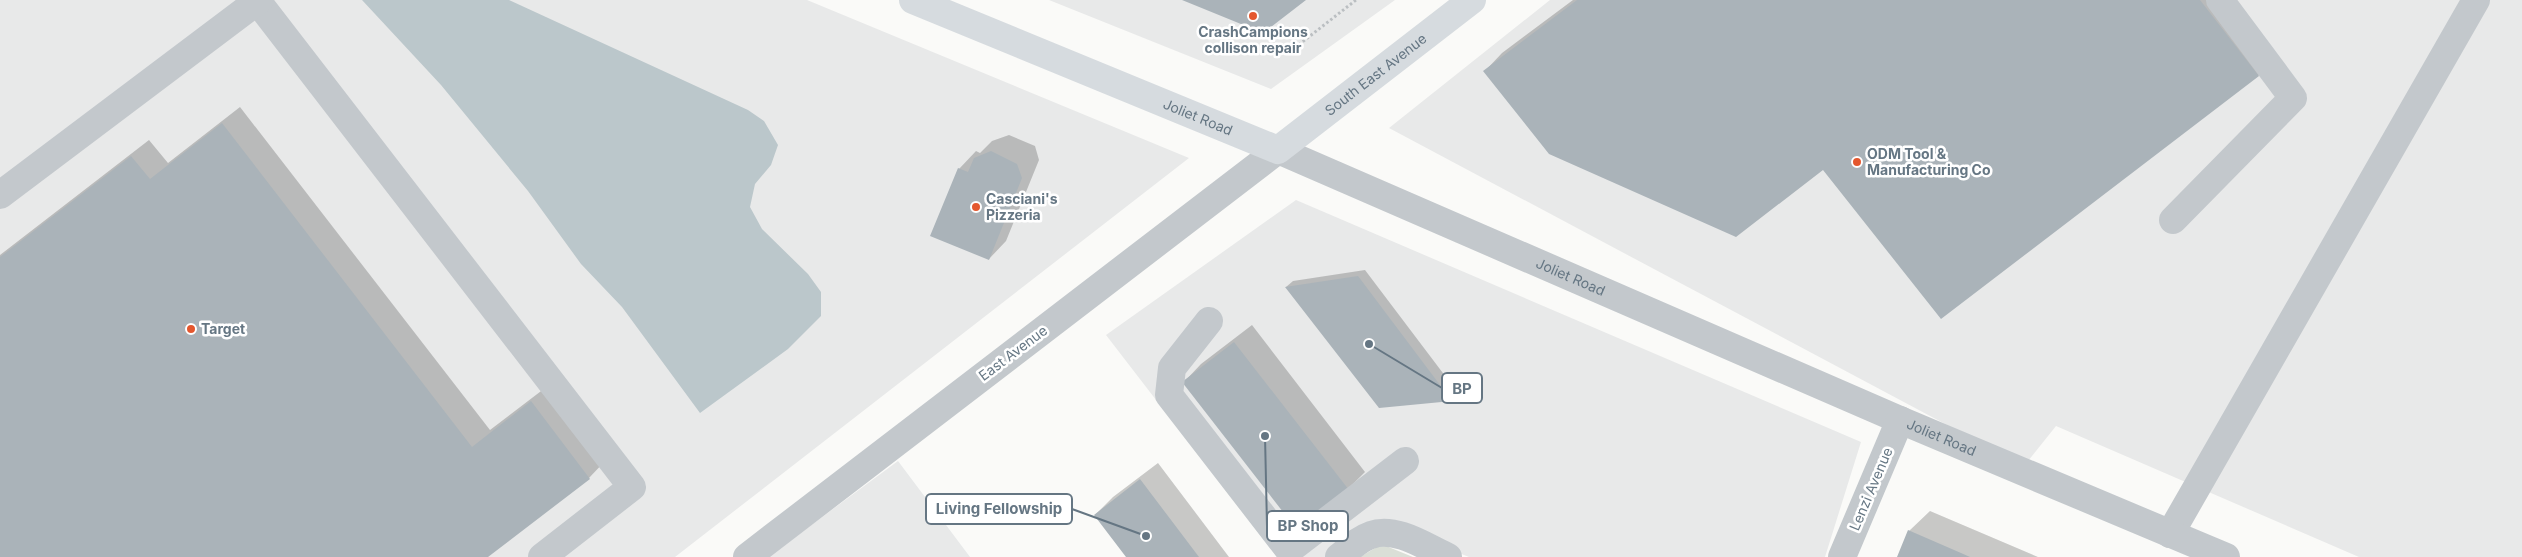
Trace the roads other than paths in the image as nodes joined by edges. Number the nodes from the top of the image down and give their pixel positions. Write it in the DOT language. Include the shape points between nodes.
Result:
graph roads {
  1 [pos="913,0"];
  2 [pos="1472,0"];
  3 [pos="2220,0"];
  4 [pos="2476,0"];
  5 [pos="246,4"];
  6 [pos="1278,150"];
  7 [pos="0,195"];
  8 [pos="2174,220"];
  9 [pos="1209,320"];
  10 [pos="1900,420"];
  11 [pos="1405,461"];
  12 [pos="2170,534"];
  13 [pos="542,557"];
  14 [pos="747,557"];
  15 [pos="1339,557"];
  16 [pos="1448,557"];
  17 [pos="1842,557"];
  18 [pos="2226,557"];
  1 -- 6 [label="main road, Joliet Road"];
  2 -- 6 [label="main road, South East Avenue"];
  3 -- 8 [label="street" via="2293,98"];
  4 -- 12 [label="street"];
  5 -- 7 [label="street"];
  5 -- 13 [label="street" via="632,487"];
  6 -- 10 [label="street, Joliet Road"];
  6 -- 14 [label="street, East Avenue"];
  9 -- 11 [label="street" via="1172,368 1169,395 1289,550"];
  10 -- 12 [label="street, Joliet Road"];
  10 -- 17 [label="street, Lenzi Avenue"];
  12 -- 18 [label="street, Joliet Road"];
  15 -- 16 [label="street" via="1373,534 1395,533"];
}
